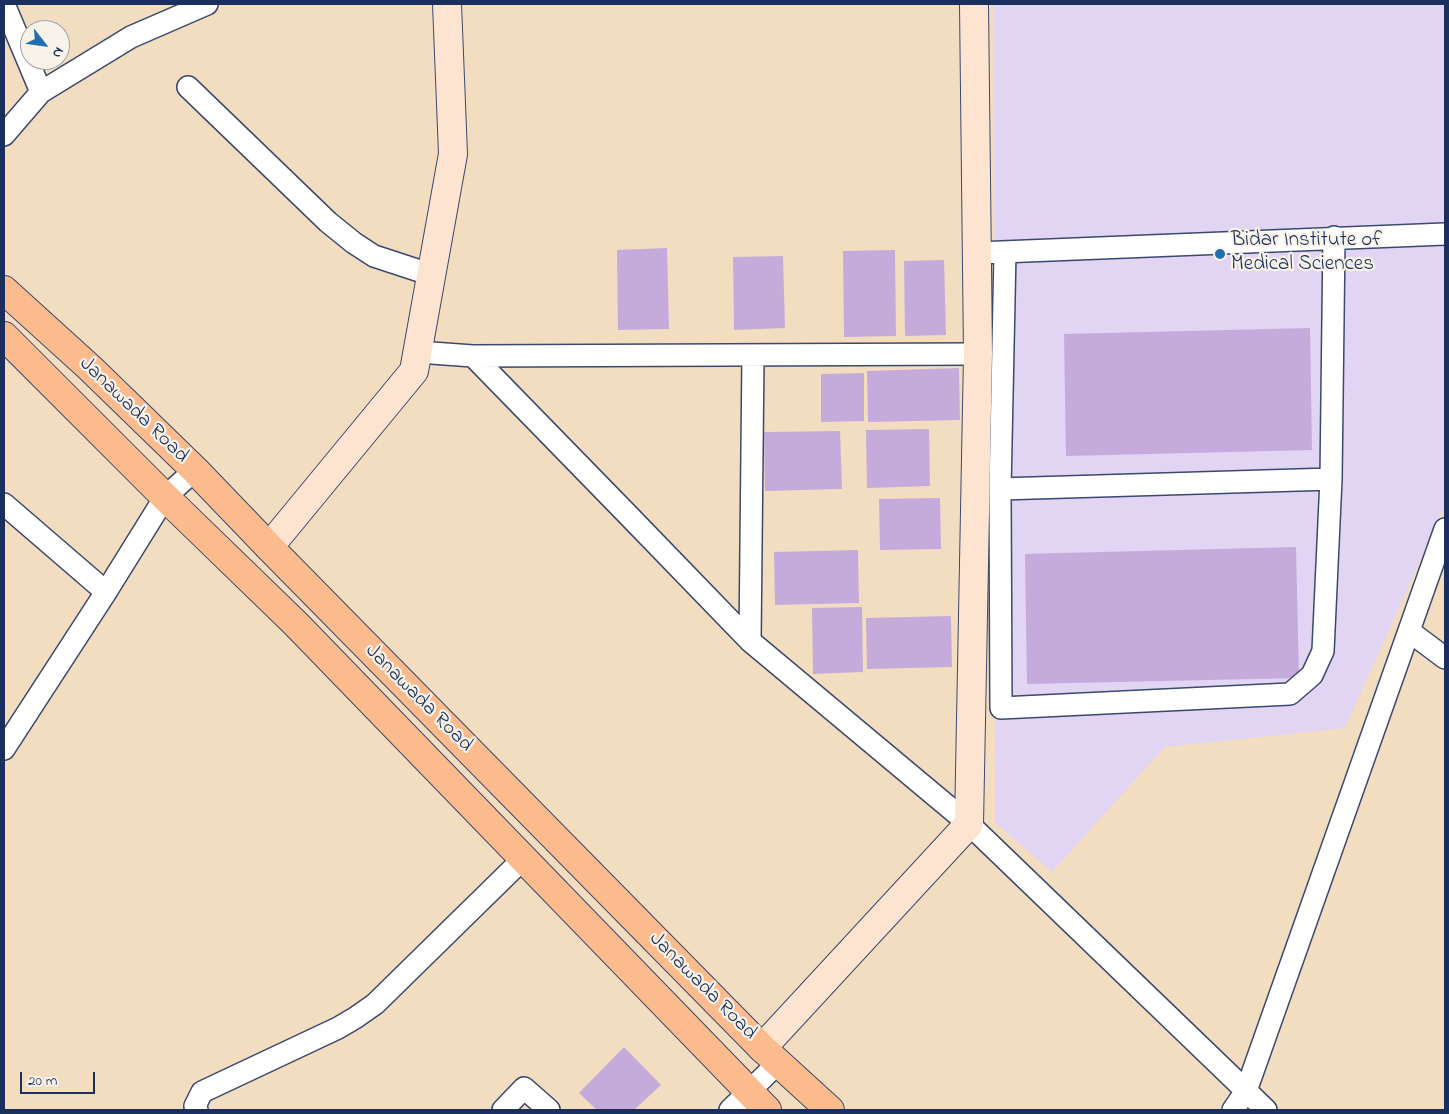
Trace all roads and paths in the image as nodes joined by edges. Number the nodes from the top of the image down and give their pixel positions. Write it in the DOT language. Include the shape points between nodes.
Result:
graph roads {
  1 [pos="4,4"];
  2 [pos="207,4"];
  3 [pos="447,4"];
  4 [pos="974,4"];
  5 [pos="188,87"];
  6 [pos="41,92"];
  7 [pos="4,134"];
  8 [pos="1445,234"];
  9 [pos="1334,238"];
  10 [pos="1005,252"];
  11 [pos="977,253"];
  12 [pos="432,275"];
  13 [pos="4,290"];
  14 [pos="4,336"];
  15 [pos="418,352"];
  16 [pos="978,354"];
  17 [pos="753,355"];
  18 [pos="473,356"];
  19 [pos="195,470"];
  20 [pos="1331,479"];
  21 [pos="1000,490"];
  22 [pos="165,497"];
  23 [pos="6,511"];
  24 [pos="1445,529"];
  25 [pos="269,547"];
  26 [pos="106,592"];
  27 [pos="1409,631"];
  28 [pos="750,641"];
  29 [pos="1445,658"];
  30 [pos="4,749"];
  31 [pos="968,824"];
  32 [pos="523,859"];
  33 [pos="770,1056"];
  34 [pos="1246,1091"];
  35 [pos="748,1104"];
  36 [pos="198,1110"];
  37 [pos="503,1110"];
  38 [pos="549,1110"];
  39 [pos="830,1110"];
  40 [pos="1233,1110"];
  41 [pos="1266,1110"];
  1 -- 6 [label="street"];
  2 -- 6 [label="street" via="131,37"];
  3 -- 12 [label="street" via="454,154"];
  4 -- 11 [label="street"];
  5 -- 12 [label="street" via="328,222 354,243 374,256"];
  6 -- 7 [label="street"];
  8 -- 9 [label="street"];
  9 -- 10 [label="street"];
  9 -- 20 [label="street"];
  10 -- 11 [label="street"];
  10 -- 21 [label="street"];
  11 -- 16 [label="street"];
  12 -- 15 [label="street"];
  13 -- 19 [label="main road, Janawada Road"];
  14 -- 22 [label="main road, Janawada Road"];
  15 -- 18 [label="street"];
  15 -- 25 [label="street" via="414,371"];
  16 -- 17 [label="street"];
  16 -- 31 [label="street"];
  17 -- 18 [label="street"];
  17 -- 28 [label="street"];
  18 -- 28 [label="street"];
  19 -- 22 [label="street"];
  19 -- 25 [label="main road, Janawada Road"];
  20 -- 21 [label="street"];
  20 -- 21 [label="street" via="1323,651 1312,675 1290,694 1001,708"];
  22 -- 26 [label="street"];
  22 -- 32 [label="main road, Janawada Road" via="296,624"];
  23 -- 26 [label="street"];
  24 -- 27 [label="street"];
  25 -- 33 [label="main road, Janawada Road"];
  26 -- 30 [label="street"];
  27 -- 29 [label="street"];
  27 -- 34 [label="street"];
  28 -- 31 [label="street"];
  31 -- 33 [label="street"];
  31 -- 34 [label="street"];
  32 -- 35 [label="main road, Janawada Road"];
  32 -- 36 [label="street" via="375,1004 338,1028 202,1092 195,1106"];
  33 -- 35 [label="street"];
  33 -- 39 [label="main road, Janawada Road"];
  34 -- 40 [label="street"];
  34 -- 41 [label="street"];
  37 -- 38 [label="street" via="524,1088"];
}
